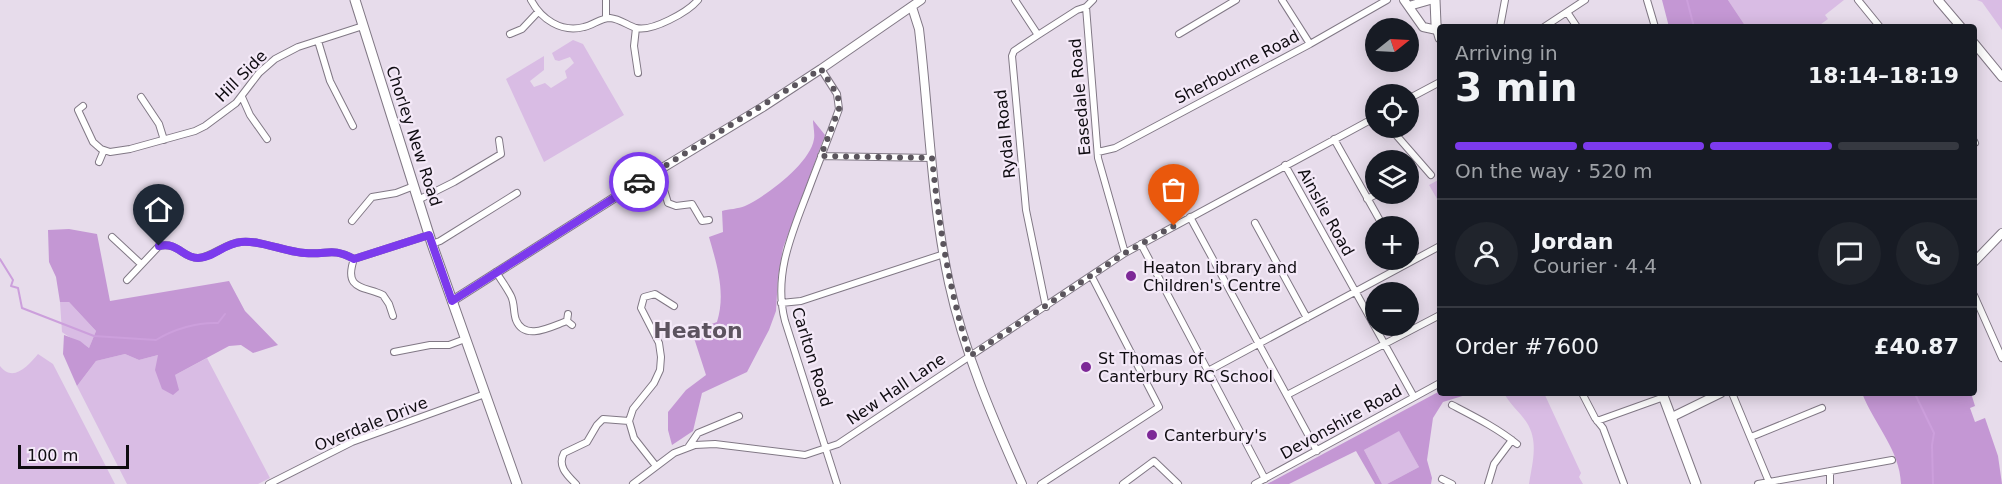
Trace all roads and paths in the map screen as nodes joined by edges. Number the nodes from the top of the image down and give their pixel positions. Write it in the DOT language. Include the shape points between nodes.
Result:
graph roads {
  1 [pos="355,0"];
  2 [pos="531,0"];
  3 [pos="606,0"];
  4 [pos="920,0"];
  5 [pos="1015,0"];
  6 [pos="1093,0"];
  7 [pos="1236,0"];
  8 [pos="1282,0"];
  9 [pos="1387,0"];
  10 [pos="1430,0"];
  11 [pos="1435,0"];
  12 [pos="1504,0"];
  13 [pos="1585,0"];
  14 [pos="1647,0"];
  15 [pos="1858,0"];
  16 [pos="1938,0"];
  17 [pos="699,2"];
  18 [pos="1406,3"];
  19 [pos="912,8"];
  20 [pos="1086,8"];
  21 [pos="538,12"];
  22 [pos="1567,12"];
  23 [pos="606,18"];
  24 [pos="1438,24"];
  25 [pos="1500,24"];
  26 [pos="1549,24"];
  27 [pos="1575,24"];
  28 [pos="1653,24"];
  29 [pos="1878,24"];
  30 [pos="1958,24"];
  31 [pos="363,26"];
  32 [pos="636,28"];
  33 [pos="1437,33"];
  34 [pos="510,34"];
  35 [pos="1179,34"];
  36 [pos="1038,35"];
  37 [pos="318,41"];
  38 [pos="1310,44"];
  39 [pos="1977,47"];
  40 [pos="645,61"];
  41 [pos="636,63"];
  42 [pos="821,69"];
  43 [pos="638,74"];
  44 [pos="2002,77"];
  45 [pos="1437,84"];
  46 [pos="1419,93"];
  47 [pos="141,97"];
  48 [pos="242,97"];
  49 [pos="83,106"];
  50 [pos="1365,123"];
  51 [pos="346,130"];
  52 [pos="1399,138"];
  53 [pos="267,139"];
  54 [pos="1334,139"];
  55 [pos="164,140"];
  56 [pos="500,140"];
  57 [pos="104,150"];
  58 [pos="1098,152"];
  59 [pos="821,156"];
  60 [pos="932,158"];
  61 [pos="99,162"];
  62 [pos="1285,165"];
  63 [pos="650,175"];
  64 [pos="1431,175"];
  65 [pos="414,186"];
  66 [pos="517,193"];
  67 [pos="1365,195"];
  68 [pos="418,200"];
  69 [pos="1190,217"];
  70 [pos="710,220"];
  71 [pos="352,221"];
  72 [pos="1256,223"];
  73 [pos="2002,233"];
  74 [pos="112,237"];
  75 [pos="431,239"];
  76 [pos="1141,244"];
  77 [pos="1437,247"];
  78 [pos="1125,253"];
  79 [pos="944,254"];
  80 [pos="1419,256"];
  81 [pos="1977,258"];
  82 [pos="354,259"];
  83 [pos="141,264"];
  84 [pos="1392,270"];
  85 [pos="496,272"];
  86 [pos="1092,277"];
  87 [pos="127,280"];
  88 [pos="1356,292"];
  89 [pos="670,294"];
  90 [pos="666,300"];
  91 [pos="452,301"];
  92 [pos="1977,302"];
  93 [pos="781,303"];
  94 [pos="674,306"];
  95 [pos="1046,307"];
  96 [pos="393,316"];
  97 [pos="1437,317"];
  98 [pos="1307,318"];
  99 [pos="569,320"];
  100 [pos="465,339"];
  101 [pos="1258,343"];
  102 [pos="1385,344"];
  103 [pos="394,352"];
  104 [pos="970,356"];
  105 [pos="2002,358"];
  106 [pos="1208,371"];
  107 [pos="1437,385"];
  108 [pos="485,394"];
  109 [pos="1287,395"];
  110 [pos="1584,396"];
  111 [pos="1661,396"];
  112 [pos="1663,396"];
  113 [pos="1715,396"];
  114 [pos="1733,396"];
  115 [pos="1414,397"];
  116 [pos="1452,405"];
  117 [pos="1822,408"];
  118 [pos="598,412"];
  119 [pos="740,416"];
  120 [pos="1672,417"];
  121 [pos="603,419"];
  122 [pos="629,421"];
  123 [pos="1597,421"];
  124 [pos="1751,437"];
  125 [pos="689,446"];
  126 [pos="827,449"];
  127 [pos="1317,451"];
  128 [pos="1892,460"];
  129 [pos="656,466"];
  130 [pos="1830,471"];
  131 [pos="1456,476"];
  132 [pos="1265,479"];
  133 [pos="1442,479"];
  134 [pos="573,481"];
  135 [pos="1771,483"];
  136 [pos="269,484"];
  137 [pos="517,484"];
  138 [pos="565,484"];
  139 [pos="633,484"];
  140 [pos="837,484"];
  141 [pos="1022,484"];
  142 [pos="1041,484"];
  143 [pos="1123,484"];
  144 [pos="1178,484"];
  145 [pos="1255,484"];
  146 [pos="1452,484"];
  147 [pos="1488,484"];
  148 [pos="1624,484"];
  149 [pos="1696,484"];
  150 [pos="1758,484"];
  151 [pos="1830,484"];
  1 -- 31 [label="main road, Chorley New Road"];
  2 -- 21 [label="street"];
  3 -- 23 [label="street"];
  4 -- 19 [label="street"];
  5 -- 36 [label="street"];
  6 -- 20 [label="street, Rydal Road"];
  7 -- 35 [label="street"];
  8 -- 38 [label="street"];
  9 -- 38 [label="street, Sherbourne Road"];
  10 -- 18 [label="street"];
  11 -- 24 [label="main road"];
  12 -- 25 [label="street"];
  13 -- 22 [label="street"];
  14 -- 28 [label="street"];
  15 -- 29 [label="street"];
  16 -- 30 [label="street"];
  17 -- 32 [label="street" via="654,26"];
  18 -- 33 [label="street" via="1423,27"];
  19 -- 42 [label="street"];
  19 -- 60 [label="street" via="919,29"];
  20 -- 36 [label="street, Rydal Road"];
  20 -- 58 [label="street, Easedale Road"];
  21 -- 23 [label="street" via="553,24 574,28"];
  21 -- 34 [label="street" via="524,31"];
  22 -- 26 [label="street"];
  22 -- 27 [label="street"];
  23 -- 32 [label="street"];
  31 -- 37 [label="street, Hill Side"];
  31 -- 65 [label="main road, Chorley New Road"];
  32 -- 41 [label="street"];
  36 -- 95 [label="street, Rydal Road" via="1014,51 1012,59 1026,210"];
  37 -- 48 [label="street, Hill Side" via="275,59"];
  37 -- 51 [label="street" via="330,81 354,126"];
  38 -- 58 [label="street, Sherbourne Road" via="1115,148"];
  39 -- 44 [label="street"];
  40 -- 41 [label="street"];
  41 -- 43 [label="street"];
  42 -- 59 [label="street, Carlton Road" via="840,106"];
  42 -- 63 [label="street"];
  45 -- 46 [label="street"];
  47 -- 55 [label="street" via="159,124"];
  48 -- 53 [label="street"];
  48 -- 55 [label="street, Hill Side" via="205,126"];
  49 -- 57 [label="street" via="78,110 93,142"];
  50 -- 54 [label="street, New Hall Lane"];
  52 -- 64 [label="street"];
  54 -- 62 [label="street, New Hall Lane"];
  54 -- 67 [label="street"];
  55 -- 57 [label="street, Hill Side" via="115,152"];
  56 -- 68 [label="street" via="501,154"];
  57 -- 61 [label="street"];
  58 -- 78 [label="street, Easedale Road"];
  59 -- 60 [label="street"];
  59 -- 93 [label="street, Carlton Road" via="786,251"];
  60 -- 79 [label="street"];
  62 -- 69 [label="street, New Hall Lane"];
  62 -- 88 [label="street, Ainslie Road"];
  63 -- 70 [label="street" via="668,203 692,204 702,221"];
  63 -- 85 [label="street"];
  65 -- 68 [label="main road, Chorley New Road"];
  65 -- 71 [label="street" via="372,197"];
  66 -- 75 [label="street" via="454,232"];
  68 -- 75 [label="main road, Chorley New Road"];
  69 -- 76 [label="street, New Hall Lane"];
  69 -- 101 [label="street"];
  72 -- 98 [label="street"];
  73 -- 81 [label="street"];
  74 -- 83 [label="street"];
  75 -- 82 [label="street"];
  75 -- 91 [label="main road, Chorley New Road"];
  76 -- 78 [label="street, New Hall Lane"];
  76 -- 106 [label="street"];
  77 -- 80 [label="street"];
  78 -- 86 [label="street, New Hall Lane"];
  79 -- 93 [label="street" via="801,301"];
  79 -- 104 [label="street"];
  82 -- 83 [label="street" via="339,252 302,253 251,242 234,243 200,258 170,245 159,246"];
  82 -- 96 [label="street" via="352,273 356,285 383,295"];
  83 -- 87 [label="street"];
  84 -- 88 [label="street"];
  85 -- 91 [label="street"];
  85 -- 99 [label="street" via="512,297 521,327 530,332"];
  86 -- 95 [label="street, New Hall Lane"];
  86 -- 142 [label="street" via="1159,407"];
  88 -- 98 [label="street"];
  88 -- 102 [label="street, Ainslie Road"];
  89 -- 90 [label="street"];
  90 -- 94 [label="street"];
  90 -- 122 [label="street" via="651,294 641,304 658,343 662,377 633,409"];
  91 -- 100 [label="main road, Chorley New Road"];
  92 -- 105 [label="street"];
  93 -- 126 [label="street, Carlton Road"];
  95 -- 104 [label="street, New Hall Lane"];
  97 -- 102 [label="street"];
  98 -- 101 [label="street"];
  100 -- 103 [label="street" via="449,345 413,346"];
  100 -- 108 [label="main road, Chorley New Road"];
  101 -- 106 [label="street"];
  101 -- 109 [label="street"];
  102 -- 109 [label="street"];
  102 -- 115 [label="street, Ainslie Road"];
  104 -- 126 [label="street, New Hall Lane"];
  104 -- 141 [label="street"];
  106 -- 132 [label="street"];
  107 -- 115 [label="street, Devonshire Road"];
  108 -- 136 [label="street, Overdale Drive" via="352,442"];
  108 -- 137 [label="main road, Chorley New Road"];
  109 -- 127 [label="street"];
  110 -- 123 [label="street"];
  111 -- 123 [label="street"];
  112 -- 120 [label="main road"];
  113 -- 120 [label="street"];
  114 -- 124 [label="street"];
  115 -- 127 [label="street, Devonshire Road"];
  116 -- 147 [label="street" via="1514,442 1494,464"];
  117 -- 124 [label="street"];
  118 -- 121 [label="street"];
  119 -- 125 [label="street" via="698,433"];
  120 -- 149 [label="main road"];
  121 -- 122 [label="street"];
  121 -- 134 [label="street" via="587,442 561,456 563,470"];
  122 -- 129 [label="street" via="634,438"];
  123 -- 148 [label="street"];
  124 -- 135 [label="street"];
  125 -- 126 [label="street, New Hall Lane" via="715,444 806,454"];
  125 -- 129 [label="street, New Hall Lane"];
  126 -- 140 [label="street, Carlton Road"];
  127 -- 132 [label="street, Devonshire Road"];
  128 -- 130 [label="street"];
  129 -- 139 [label="street, New Hall Lane"];
  130 -- 135 [label="street"];
  130 -- 151 [label="street"];
  131 -- 146 [label="street"];
  132 -- 145 [label="street, Devonshire Road"];
  133 -- 146 [label="street"];
  134 -- 138 [label="street"];
  135 -- 150 [label="street"];
  143 -- 144 [label="street" via="1154,461"];
}
